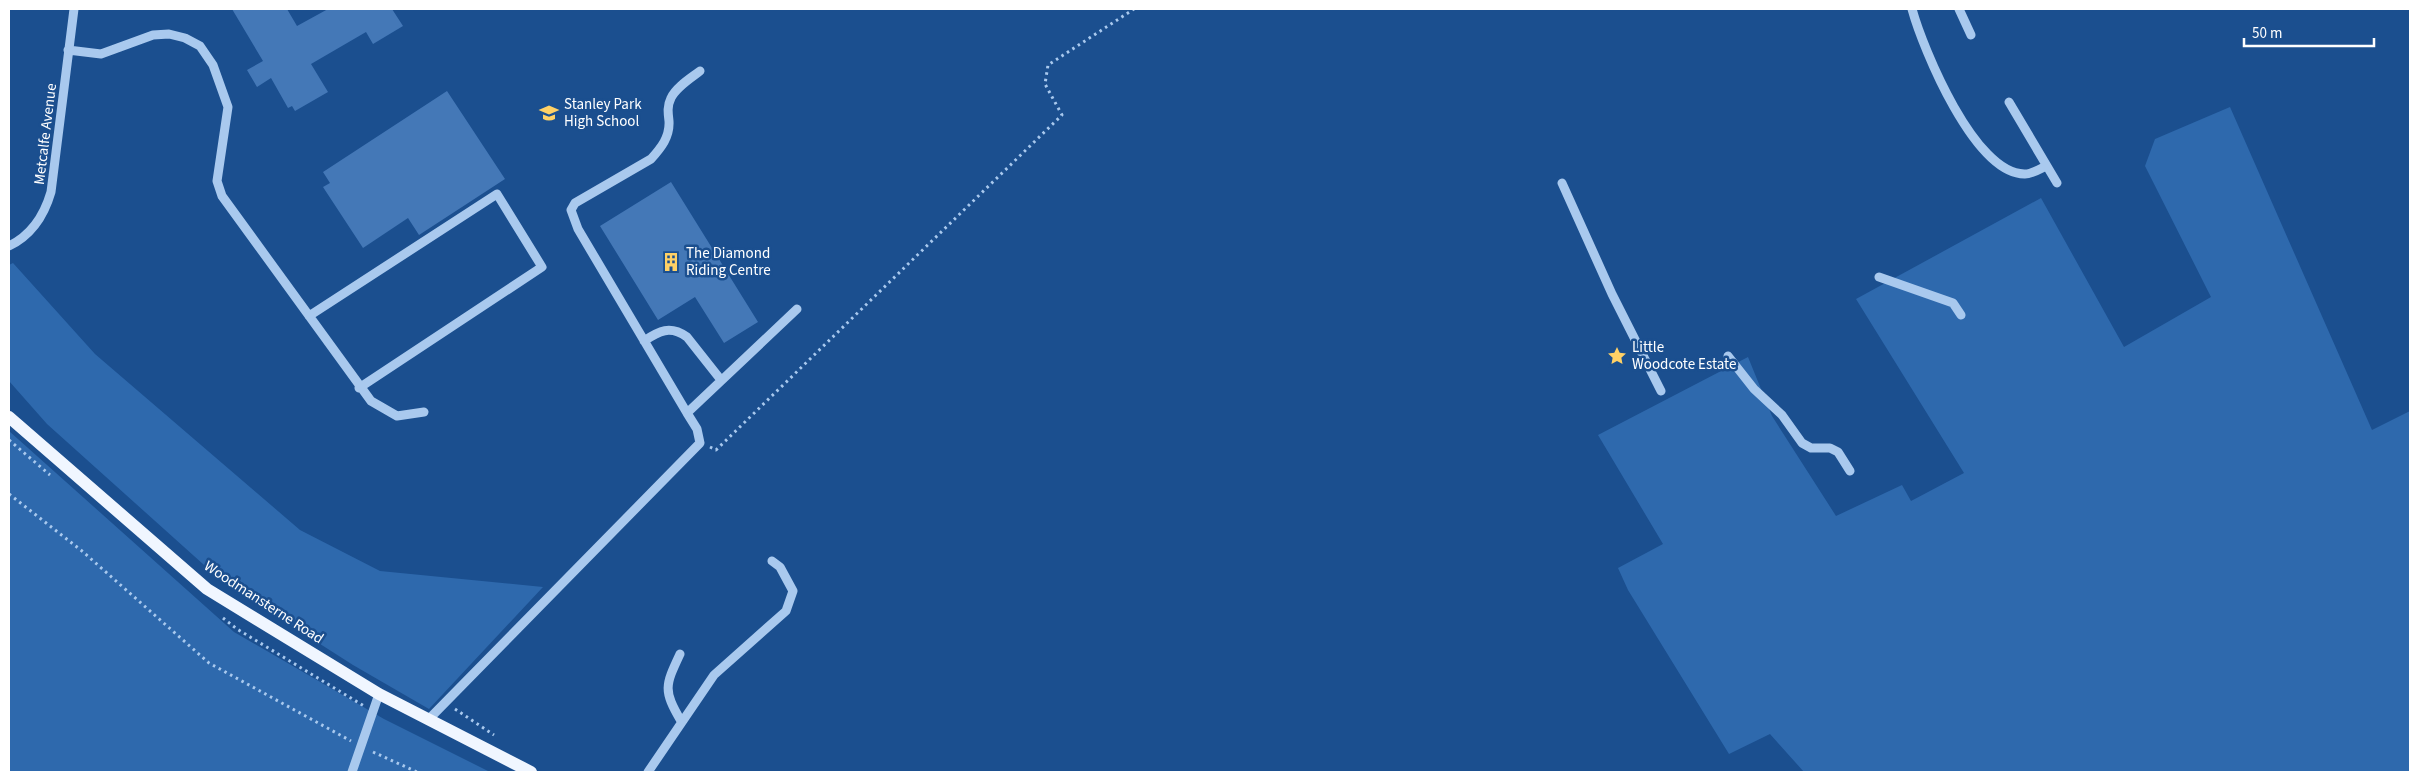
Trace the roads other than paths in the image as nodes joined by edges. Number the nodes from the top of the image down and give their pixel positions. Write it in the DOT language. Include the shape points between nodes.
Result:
graph roads {
  1 [pos="74,9"];
  2 [pos="1912,9"];
  3 [pos="1959,9"];
  4 [pos="1971,35"];
  5 [pos="68,50"];
  6 [pos="700,71"];
  7 [pos="2009,102"];
  8 [pos="2046,166"];
  9 [pos="1562,183"];
  10 [pos="2057,183"];
  11 [pos="9,246"];
  12 [pos="1879,277"];
  13 [pos="798,309"];
  14 [pos="1961,315"];
  15 [pos="309,316"];
  16 [pos="644,341"];
  17 [pos="1728,356"];
  18 [pos="721,380"];
  19 [pos="359,388"];
  20 [pos="1661,391"];
  21 [pos="424,412"];
  22 [pos="687,413"];
  23 [pos="9,417"];
  24 [pos="1850,471"];
  25 [pos="772,561"];
  26 [pos="680,654"];
  27 [pos="379,694"];
  28 [pos="428,720"];
  29 [pos="681,721"];
  30 [pos="352,772"];
  31 [pos="531,772"];
  32 [pos="648,772"];
  1 -- 5 [label="street, Metcalfe Avenue"];
  2 -- 8 [label="street" via="1936,73 1979,144 1996,162 2011,171 2026,174"];
  3 -- 4 [label="street"];
  5 -- 11 [label="street, Metcalfe Avenue" via="49,200 31,232"];
  5 -- 15 [label="street" via="101,54 153,35 170,34 200,46 213,65 228,107 217,181 222,196"];
  6 -- 16 [label="street" via="672,96 666,140 651,159 575,203 571,210 578,229"];
  7 -- 8 [label="street"];
  8 -- 10 [label="street"];
  9 -- 20 [label="street" via="1612,294"];
  12 -- 14 [label="street" via="1954,303"];
  13 -- 18 [label="street"];
  15 -- 19 [label="street"];
  15 -- 19 [label="street" via="498,194 542,267"];
  16 -- 18 [label="street" via="664,330 680,332"];
  16 -- 22 [label="street"];
  17 -- 24 [label="street" via="1754,389 1782,415 1802,443 1811,448 1830,448 1838,452"];
  18 -- 22 [label="street"];
  19 -- 21 [label="street" via="371,401 398,416"];
  22 -- 28 [label="street" via="697,429 700,443"];
  23 -- 27 [label="main road, Woodmansterne Road" via="207,589"];
  25 -- 29 [label="street" via="780,567 794,591 786,611 714,675"];
  26 -- 29 [label="street" via="667,681 669,700"];
  27 -- 28 [label="main road, Woodmansterne Road"];
  27 -- 30 [label="street"];
  28 -- 31 [label="main road, Woodmansterne Road"];
  29 -- 32 [label="street"];
}
